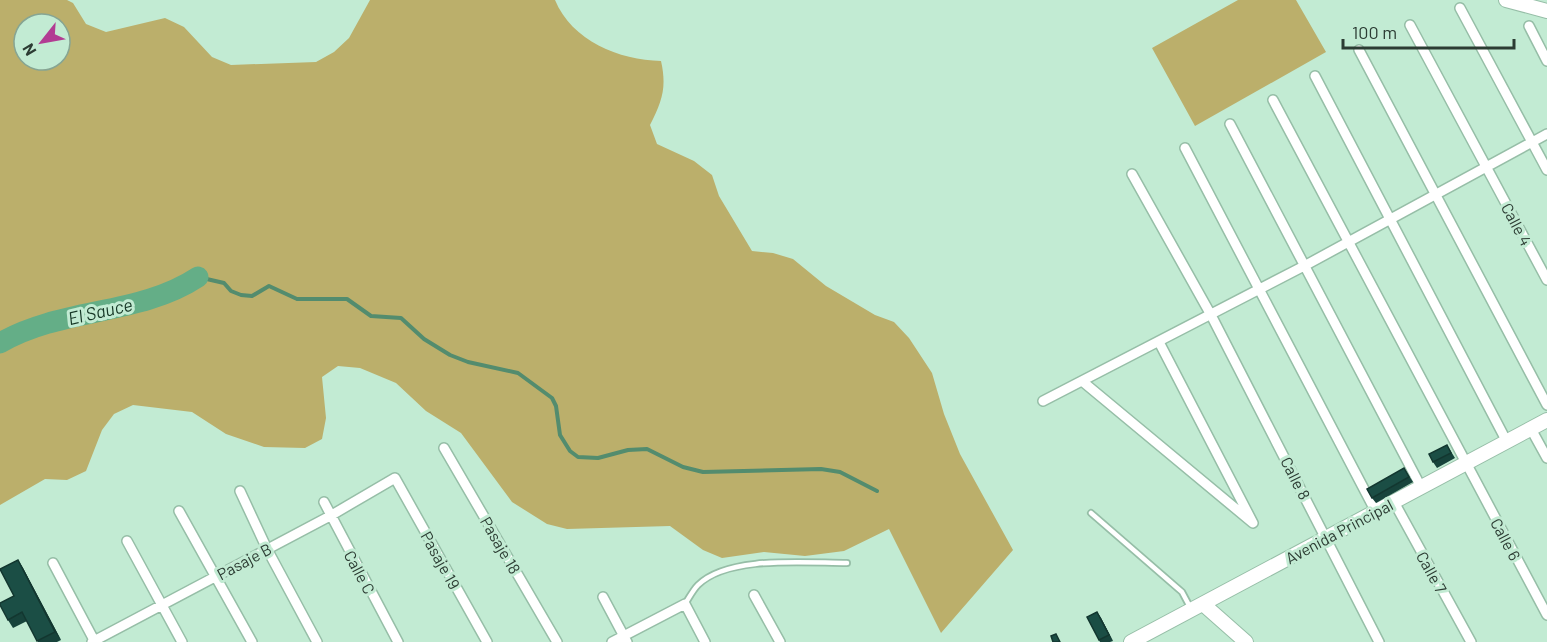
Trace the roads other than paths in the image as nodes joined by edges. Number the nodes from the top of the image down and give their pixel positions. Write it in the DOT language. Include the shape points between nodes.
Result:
graph roads {
  1 [pos="1506,0"];
  2 [pos="1540,6"];
  3 [pos="1460,8"];
  4 [pos="1410,26"];
  5 [pos="1529,26"];
  6 [pos="1359,50"];
  7 [pos="1547,62"];
  8 [pos="1315,76"];
  9 [pos="1273,100"];
  10 [pos="1230,124"];
  11 [pos="1547,134"];
  12 [pos="1532,142"];
  13 [pos="1185,148"];
  14 [pos="1487,168"];
  15 [pos="1547,170"];
  16 [pos="1132,174"];
  17 [pos="1436,194"];
  18 [pos="1391,219"];
  19 [pos="1348,242"];
  20 [pos="1306,265"];
  21 [pos="1547,280"];
  22 [pos="1261,288"];
  23 [pos="1211,315"];
  24 [pos="1159,342"];
  25 [pos="1082,381"];
  26 [pos="1043,401"];
  27 [pos="1547,405"];
  28 [pos="1547,420"];
  29 [pos="1531,429"];
  30 [pos="1507,442"];
  31 [pos="444,448"];
  32 [pos="1547,458"];
  33 [pos="1466,464"];
  34 [pos="395,478"];
  35 [pos="1421,487"];
  36 [pos="240,490"];
  37 [pos="324,502"];
  38 [pos="1394,502"];
  39 [pos="179,511"];
  40 [pos="1376,512"];
  41 [pos="1091,513"];
  42 [pos="330,516"];
  43 [pos="1327,538"];
  44 [pos="127,541"];
  45 [pos="267,549"];
  46 [pos="53,563"];
  47 [pos="847,563"];
  48 [pos="217,576"];
  49 [pos="754,595"];
  50 [pos="603,597"];
  51 [pos="685,604"];
  52 [pos="162,605"];
  53 [pos="1197,607"];
  54 [pos="1547,615"];
  55 [pos="625,639"];
  56 [pos="94,642"];
  57 [pos="182,642"];
  58 [pos="252,642"];
  59 [pos="317,642"];
  60 [pos="398,642"];
  61 [pos="487,642"];
  62 [pos="557,642"];
  63 [pos="612,642"];
  64 [pos="705,642"];
  65 [pos="780,642"];
  66 [pos="1131,642"];
  67 [pos="1246,642"];
  68 [pos="1378,642"];
  69 [pos="1471,642"];
  1 -- 2 [label="street"];
  3 -- 12 [label="street"];
  4 -- 14 [label="street, Calle 4"];
  5 -- 7 [label="street"];
  6 -- 17 [label="street"];
  8 -- 18 [label="street"];
  9 -- 19 [label="street, Calle 6"];
  10 -- 20 [label="street"];
  11 -- 12 [label="street"];
  12 -- 14 [label="street"];
  12 -- 15 [label="street"];
  13 -- 22 [label="street"];
  14 -- 17 [label="street"];
  14 -- 21 [label="street, Calle 4"];
  16 -- 23 [label="street, Calle 8"];
  17 -- 18 [label="street"];
  17 -- 27 [label="street"];
  18 -- 19 [label="street"];
  18 -- 30 [label="street"];
  19 -- 20 [label="street"];
  19 -- 33 [label="street, Calle 6"];
  20 -- 22 [label="street"];
  20 -- 35 [label="street"];
  22 -- 23 [label="street"];
  22 -- 40 [label="street"];
  23 -- 24 [label="street"];
  23 -- 43 [label="street, Calle 8"];
  24 -- 25 [label="street"];
  24 -- 25 [label="street" via="1253,523"];
  25 -- 26 [label="street"];
  28 -- 29 [label="street, Avenida Principal"];
  29 -- 30 [label="street, Avenida Principal"];
  29 -- 32 [label="street"];
  30 -- 33 [label="street, Avenida Principal"];
  31 -- 62 [label="street, Pasaje 18"];
  33 -- 35 [label="street, Avenida Principal"];
  33 -- 54 [label="street, Calle 6"];
  34 -- 42 [label="street, Pasaje B"];
  34 -- 61 [label="street, Pasaje 19"];
  35 -- 38 [label="street, Avenida Principal"];
  36 -- 45 [label="street"];
  37 -- 42 [label="street, Calle C"];
  38 -- 40 [label="street, Avenida Principal"];
  38 -- 69 [label="street, Calle 7"];
  39 -- 48 [label="street"];
  40 -- 43 [label="street, Avenida Principal"];
  41 -- 53 [label="lane"];
  42 -- 45 [label="street, Pasaje B"];
  42 -- 60 [label="street, Calle C"];
  43 -- 53 [label="street, Avenida Principal"];
  43 -- 68 [label="street, Calle 8"];
  44 -- 52 [label="street"];
  45 -- 48 [label="street, Pasaje B"];
  45 -- 59 [label="street"];
  46 -- 56 [label="street"];
  47 -- 51 [label="lane" via="742,565 699,584"];
  48 -- 52 [label="street, Pasaje B"];
  48 -- 58 [label="street"];
  49 -- 65 [label="street"];
  50 -- 55 [label="street"];
  51 -- 55 [label="street"];
  51 -- 64 [label="street"];
  52 -- 56 [label="street, Pasaje B"];
  52 -- 57 [label="street"];
  53 -- 66 [label="street, Avenida Principal"];
  53 -- 67 [label="street"];
  55 -- 63 [label="street"];
}
